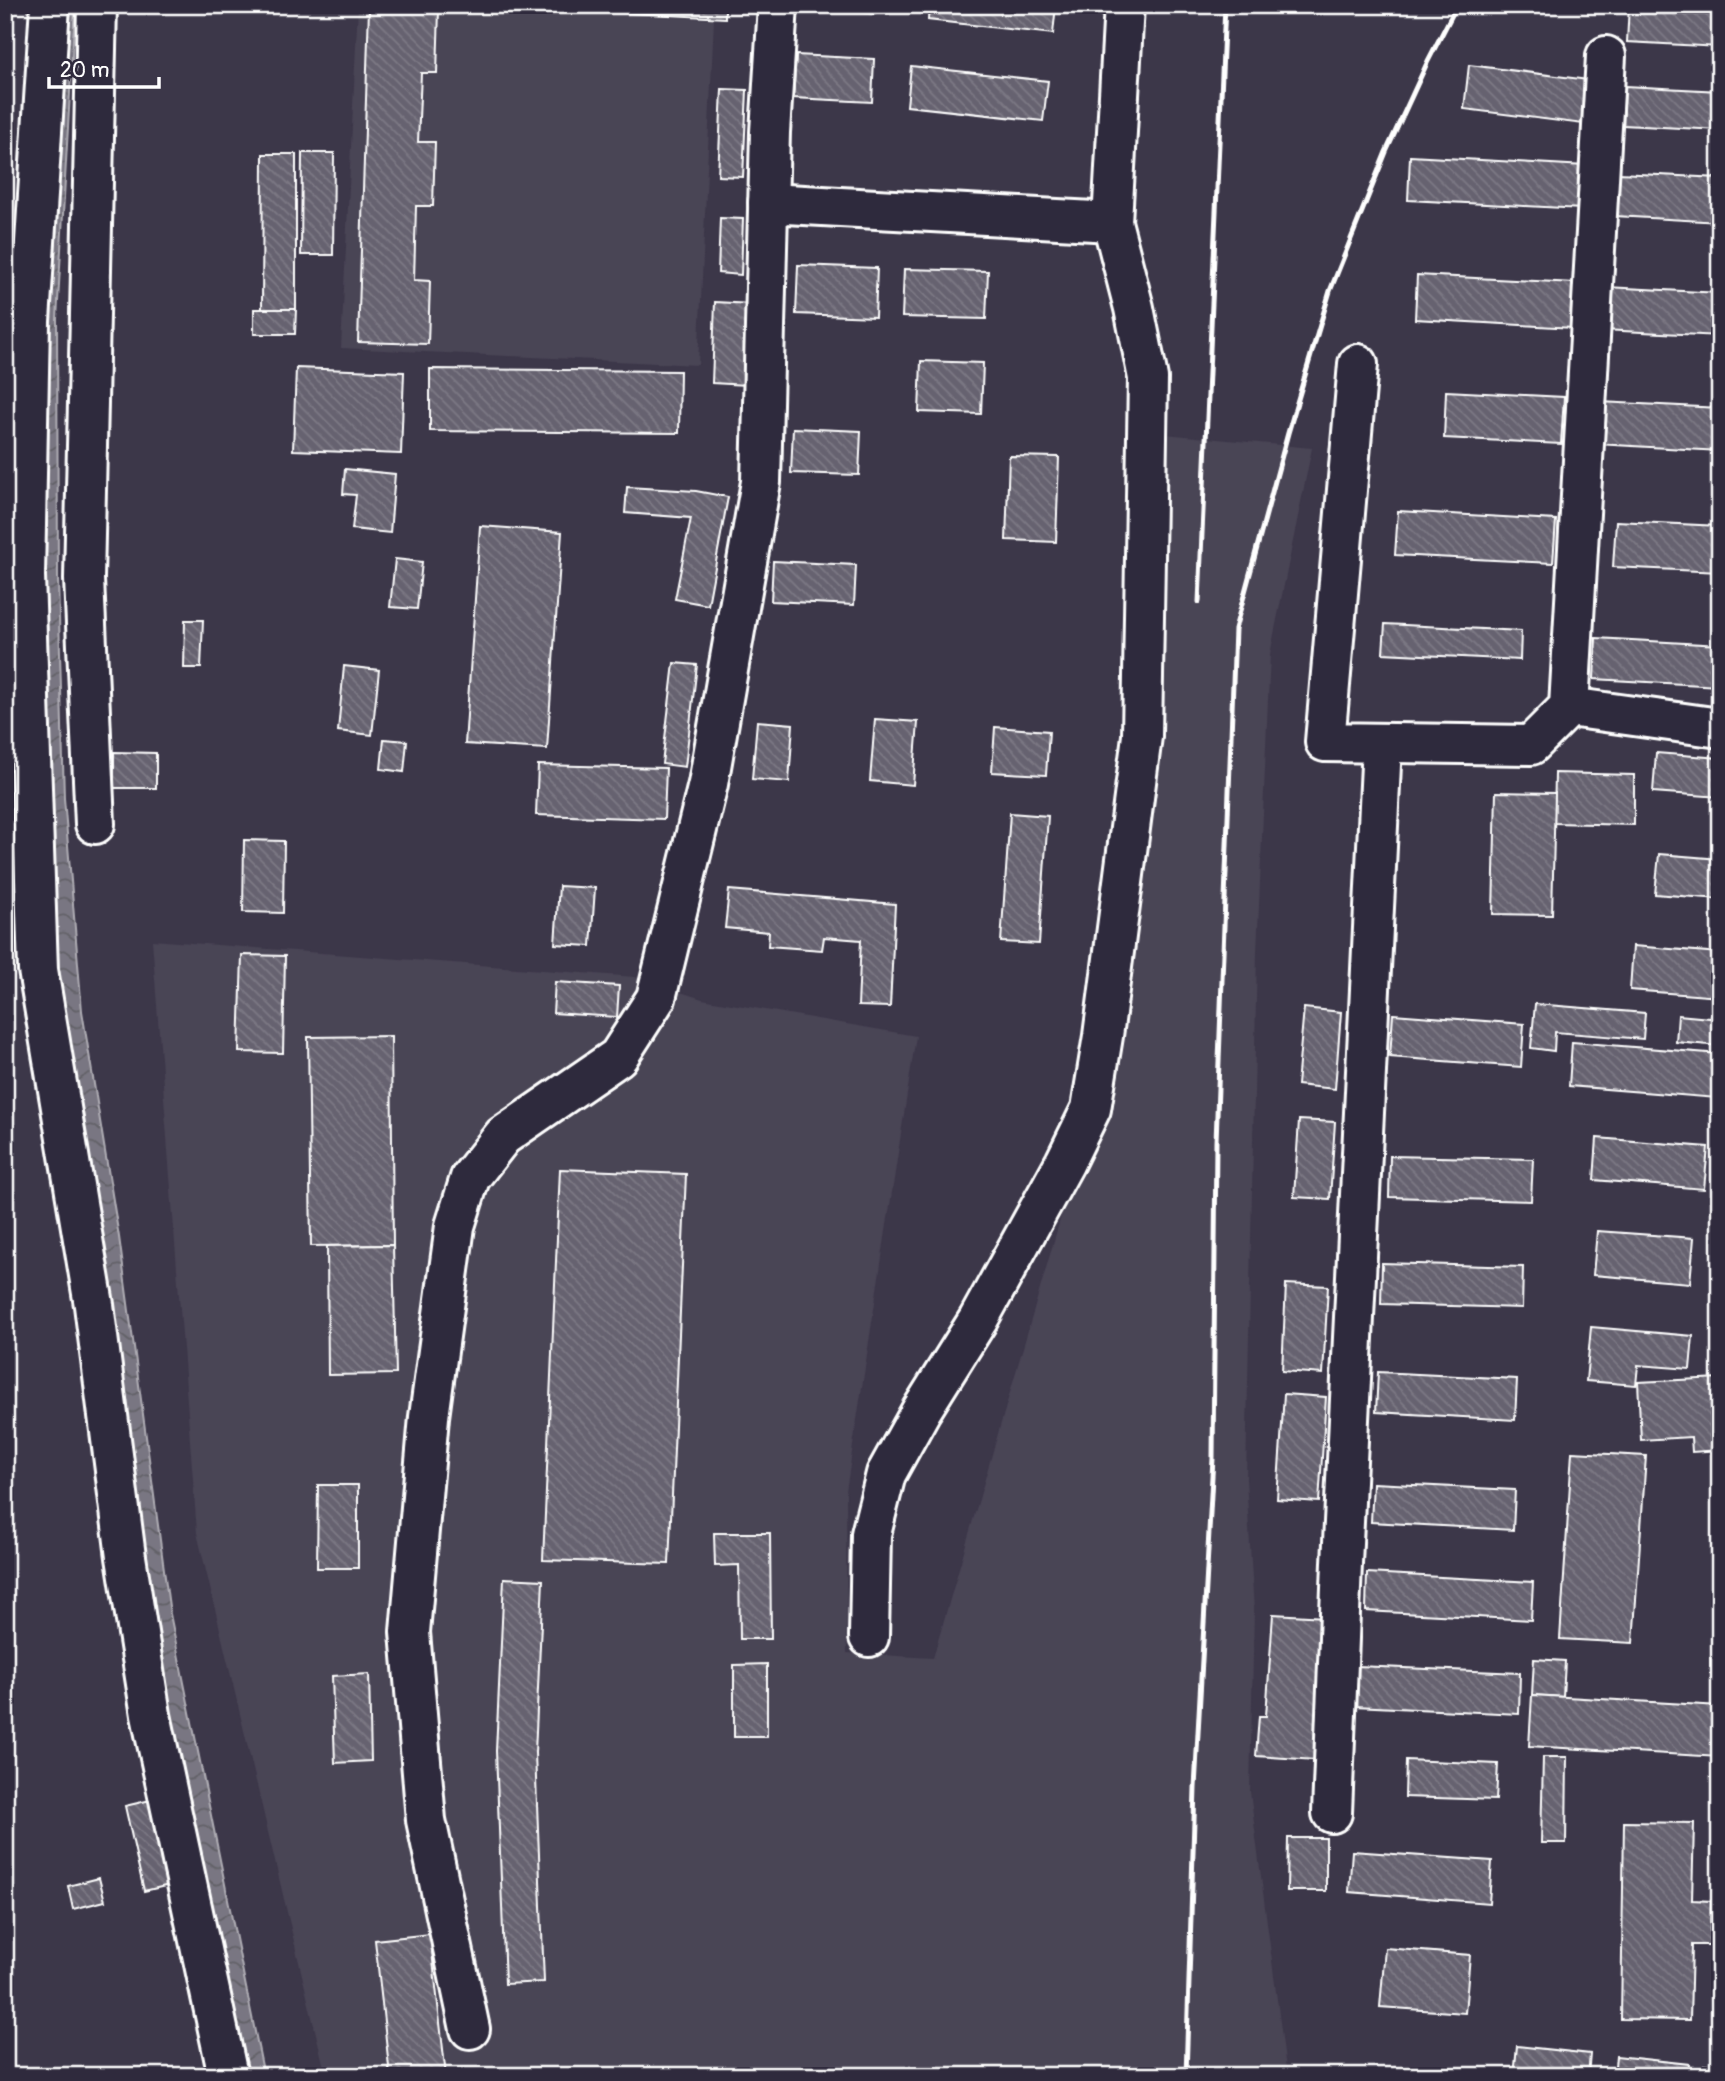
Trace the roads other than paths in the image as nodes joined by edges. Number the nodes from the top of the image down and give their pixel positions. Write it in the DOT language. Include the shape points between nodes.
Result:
graph roads {
  1 [pos="50,5"];
  2 [pos="97,5"];
  3 [pos="778,5"];
  4 [pos="1124,5"];
  5 [pos="1606,56"];
  6 [pos="768,203"];
  7 [pos="1112,222"];
  8 [pos="1358,364"];
  9 [pos="1569,707"];
  10 [pos="1720,728"];
  11 [pos="1382,744"];
  12 [pos="95,824"];
  13 [pos="869,1637"];
  14 [pos="1332,1813"];
  15 [pos="470,2029"];
  16 [pos="228,2076"];
  1 -- 16 [label="street" via="30,321 25,576 38,970 94,1305 151,1715"];
  2 -- 12 [label="street" via="84,579"];
  3 -- 6 [label="street"];
  4 -- 7 [label="street"];
  5 -- 9 [label="street"];
  6 -- 7 [label="street"];
  6 -- 15 [label="street" via="761,482 708,784 656,998 618,1057 503,1136 470,1178 455,1226 429,1417 410,1632 426,1820"];
  7 -- 13 [label="street" via="1148,378 1142,722 1091,1109 984,1307 886,1474 871,1534"];
  8 -- 11 [label="street" via="1325,742"];
  9 -- 10 [label="street"];
  9 -- 11 [label="street" via="1531,744"];
  11 -- 14 [label="street"];
}
